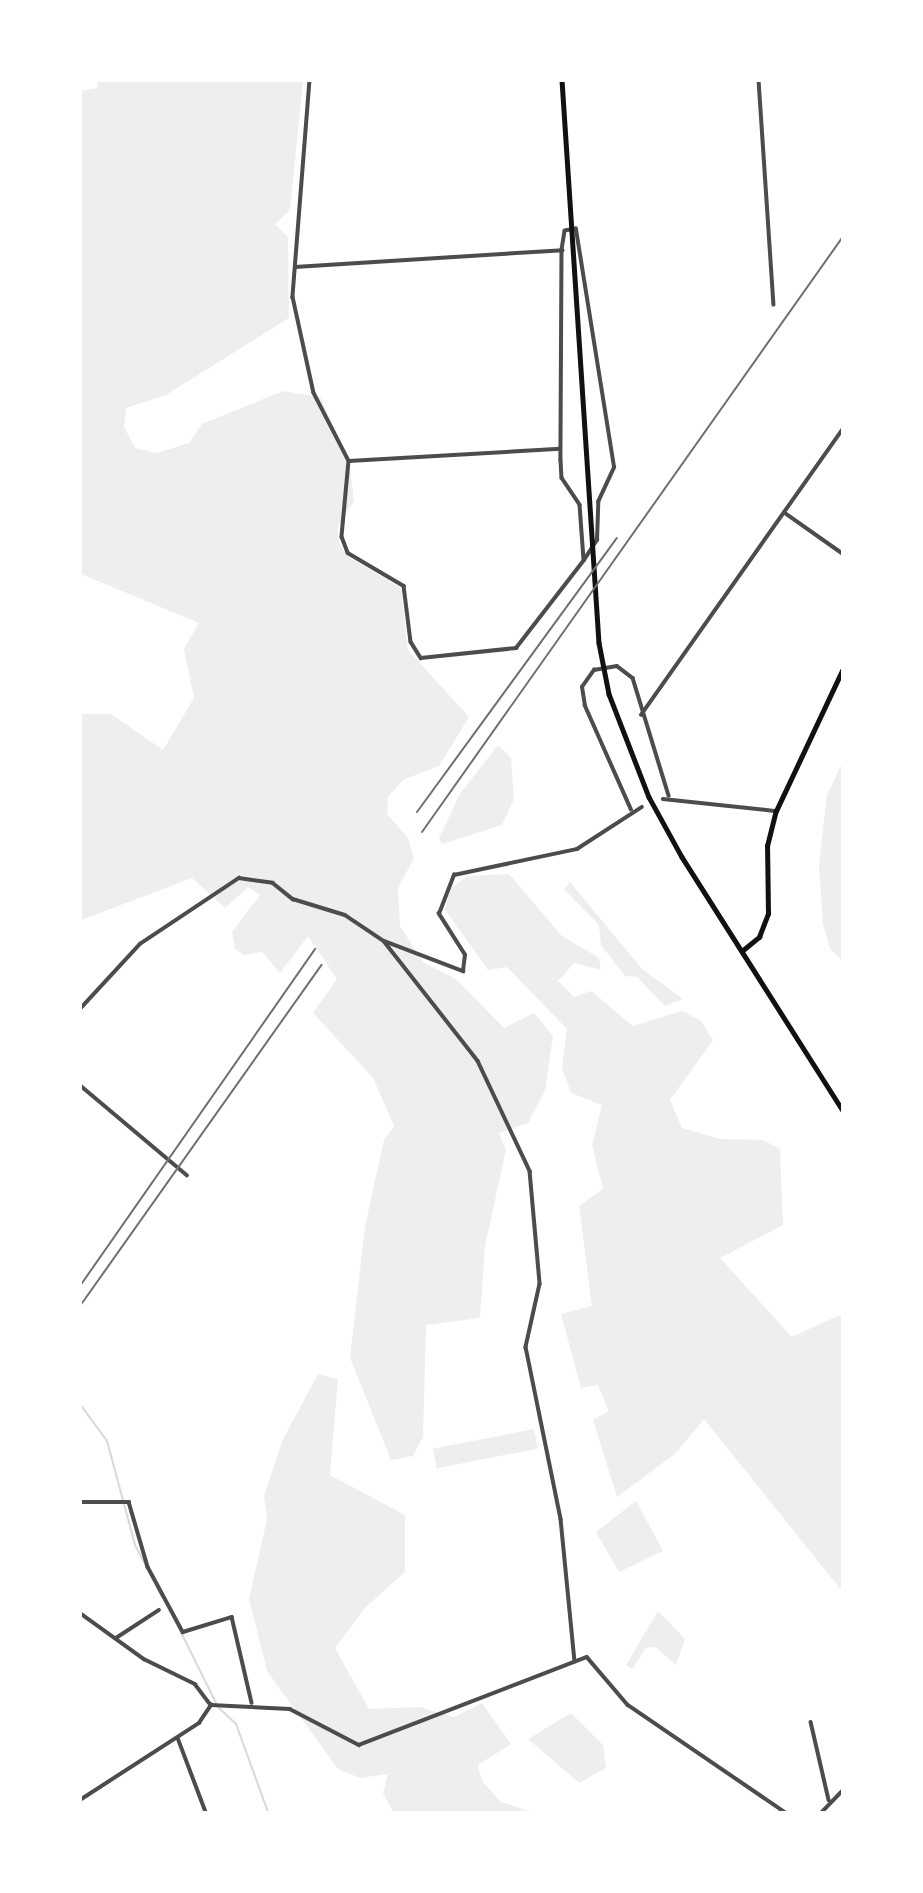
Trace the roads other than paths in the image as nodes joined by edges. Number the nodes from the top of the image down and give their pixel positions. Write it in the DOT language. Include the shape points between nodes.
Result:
graph roads {
  1 [pos="310,80"];
  2 [pos="562,80"];
  3 [pos="759,80"];
  4 [pos="570,229"];
  5 [pos="562,250"];
  6 [pos="295,267"];
  7 [pos="774,305"];
  8 [pos="842,430"];
  9 [pos="561,449"];
  10 [pos="349,461"];
  11 [pos="785,513"];
  12 [pos="842,553"];
  13 [pos="584,560"];
  14 [pos="842,671"];
  15 [pos="641,715"];
  16 [pos="669,796"];
  17 [pos="663,799"];
  18 [pos="642,807"];
  19 [pos="631,810"];
  20 [pos="776,811"];
  21 [pos="384,941"];
  22 [pos="743,950"];
  23 [pos="80,1009"];
  24 [pos="80,1085"];
  25 [pos="842,1109"];
  26 [pos="187,1175"];
  27 [pos="80,1502"];
  28 [pos="159,1610"];
  29 [pos="80,1614"];
  30 [pos="116,1638"];
  31 [pos="575,1661"];
  32 [pos="252,1703"];
  33 [pos="211,1705"];
  34 [pos="811,1722"];
  35 [pos="178,1738"];
  36 [pos="842,1791"];
  37 [pos="80,1800"];
  38 [pos="829,1800"];
  39 [pos="206,1812"];
  40 [pos="785,1812"];
  41 [pos="822,1812"];
  1 -- 6 [label="street"];
  2 -- 4 [label="main road"];
  3 -- 7 [label="street"];
  4 -- 5 [label="street"];
  4 -- 13 [label="street" via="582,238 614,467 598,502 597,540"];
  4 -- 22 [label="main road" via="599,643 624,741 682,857"];
  5 -- 6 [label="street"];
  5 -- 9 [label="street"];
  6 -- 10 [label="street" via="293,297 314,393"];
  8 -- 11 [label="street"];
  9 -- 10 [label="street"];
  9 -- 13 [label="street" via="562,478 580,505"];
  10 -- 13 [label="street" via="342,537 358,560 404,586 411,642 421,658 516,648"];
  11 -- 12 [label="street"];
  11 -- 15 [label="street"];
  14 -- 20 [label="main road"];
  15 -- 16 [label="street"];
  15 -- 19 [label="street" via="628,670 611,666 585,677 585,706"];
  16 -- 17 [label="street"];
  16 -- 20 [label="street"];
  18 -- 19 [label="street"];
  19 -- 21 [label="street" via="577,849 454,875 439,914 465,955 463,971"];
  20 -- 22 [label="main road" via="767,846 768,914 759,937"];
  21 -- 23 [label="street" via="345,915 293,899 273,883 239,878 140,944"];
  21 -- 31 [label="street" via="478,1061 530,1171 540,1284 526,1347 561,1519"];
  22 -- 25 [label="main road"];
  24 -- 26 [label="street"];
  27 -- 32 [label="street" via="129,1502 148,1567 183,1632 232,1617"];
  28 -- 30 [label="street"];
  29 -- 30 [label="street"];
  30 -- 33 [label="street" via="203,1689"];
  31 -- 32 [label="street" via="457,1712 359,1745 290,1709"];
  31 -- 40 [label="street" via="594,1662 628,1705"];
  32 -- 33 [label="street"];
  33 -- 35 [label="street"];
  34 -- 38 [label="street"];
  35 -- 37 [label="street"];
  35 -- 39 [label="street"];
  36 -- 38 [label="street"];
  38 -- 41 [label="street"];
}
